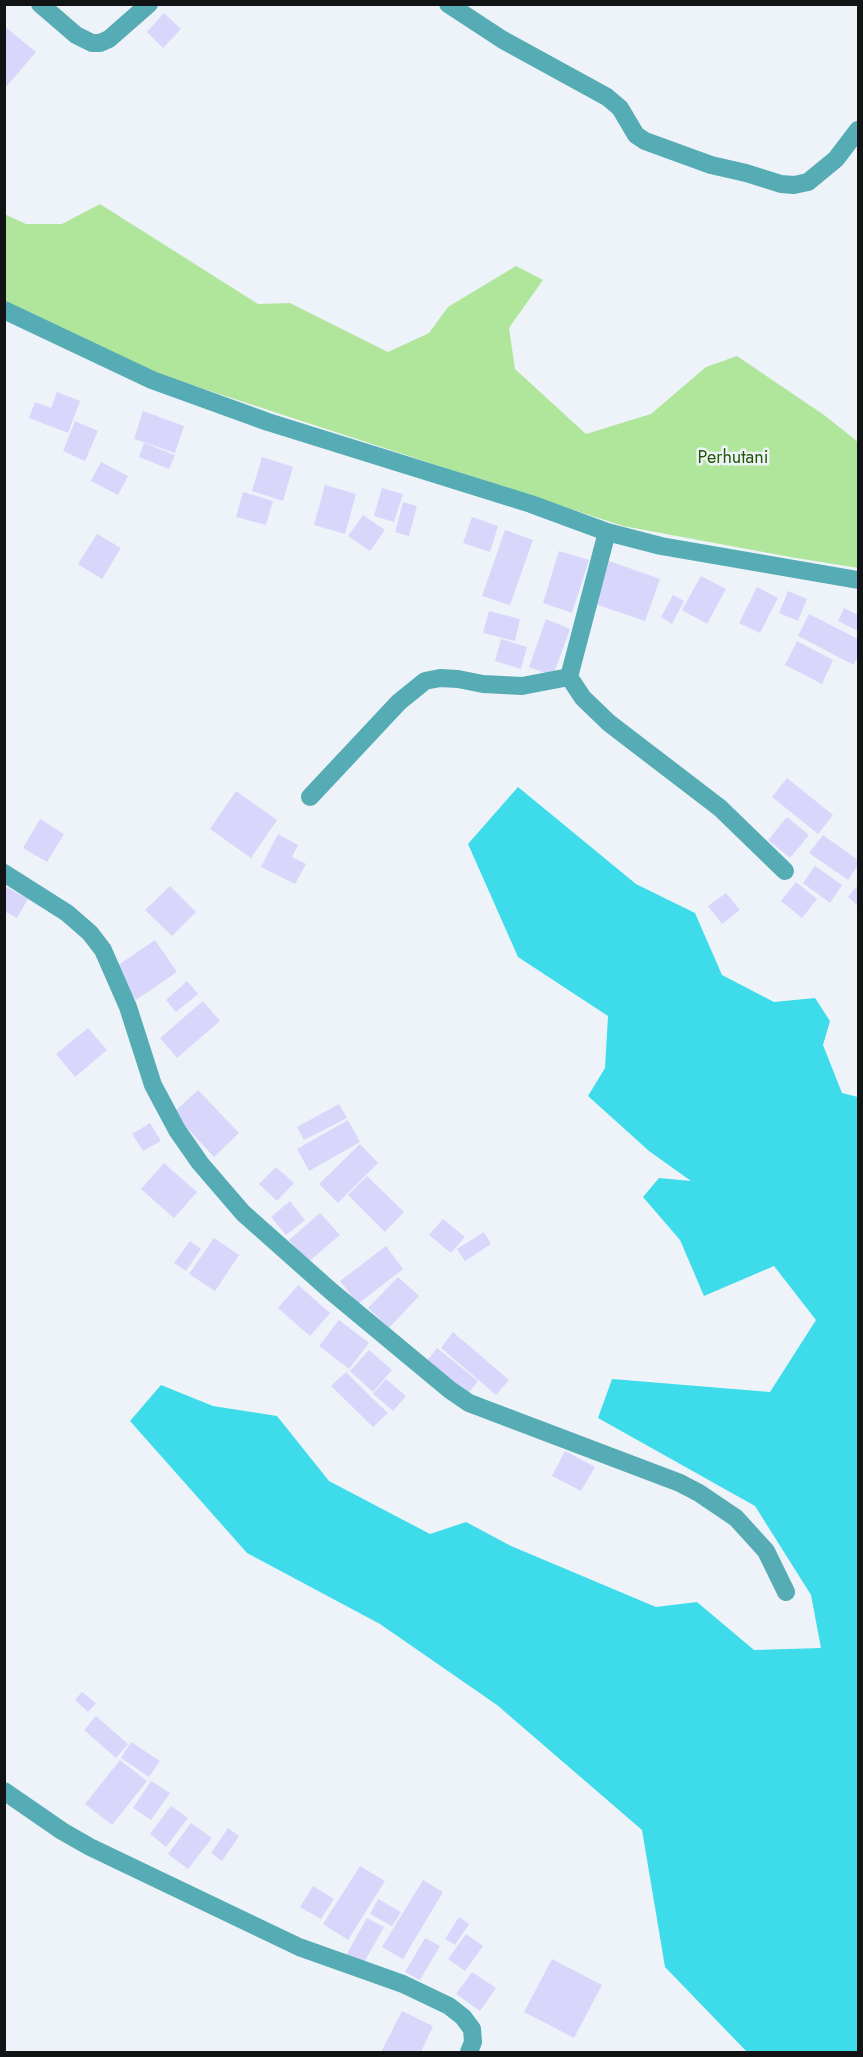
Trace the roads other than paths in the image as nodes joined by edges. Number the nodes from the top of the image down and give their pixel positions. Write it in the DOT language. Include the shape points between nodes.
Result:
graph roads {
  1 [pos="40,4"];
  2 [pos="149,4"];
  3 [pos="448,4"];
  4 [pos="858,130"];
  5 [pos="4,310"];
  6 [pos="607,532"];
  7 [pos="858,580"];
  8 [pos="569,678"];
  9 [pos="310,797"];
  10 [pos="785,871"];
  11 [pos="4,873"];
  12 [pos="786,1592"];
  13 [pos="4,1791"];
  14 [pos="469,2052"];
  1 -- 2 [label="street" via="76,35 92,43 109,39"];
  3 -- 4 [label="street" via="503,40 607,97 645,141 711,165 781,184 808,182 836,159"];
  5 -- 6 [label="street" via="152,381"];
  6 -- 7 [label="street" via="661,546"];
  6 -- 8 [label="street"];
  8 -- 9 [label="street" via="522,686 440,678 425,681 399,702"];
  8 -- 10 [label="street" via="609,723 720,808"];
  11 -- 12 [label="street" via="67,913 103,950 128,1007 153,1085 200,1163 243,1214 469,1403 680,1484 736,1518 766,1551"];
  13 -- 14 [label="street" via="90,1847 299,1947 403,1984 449,2006 472,2030"];
}
